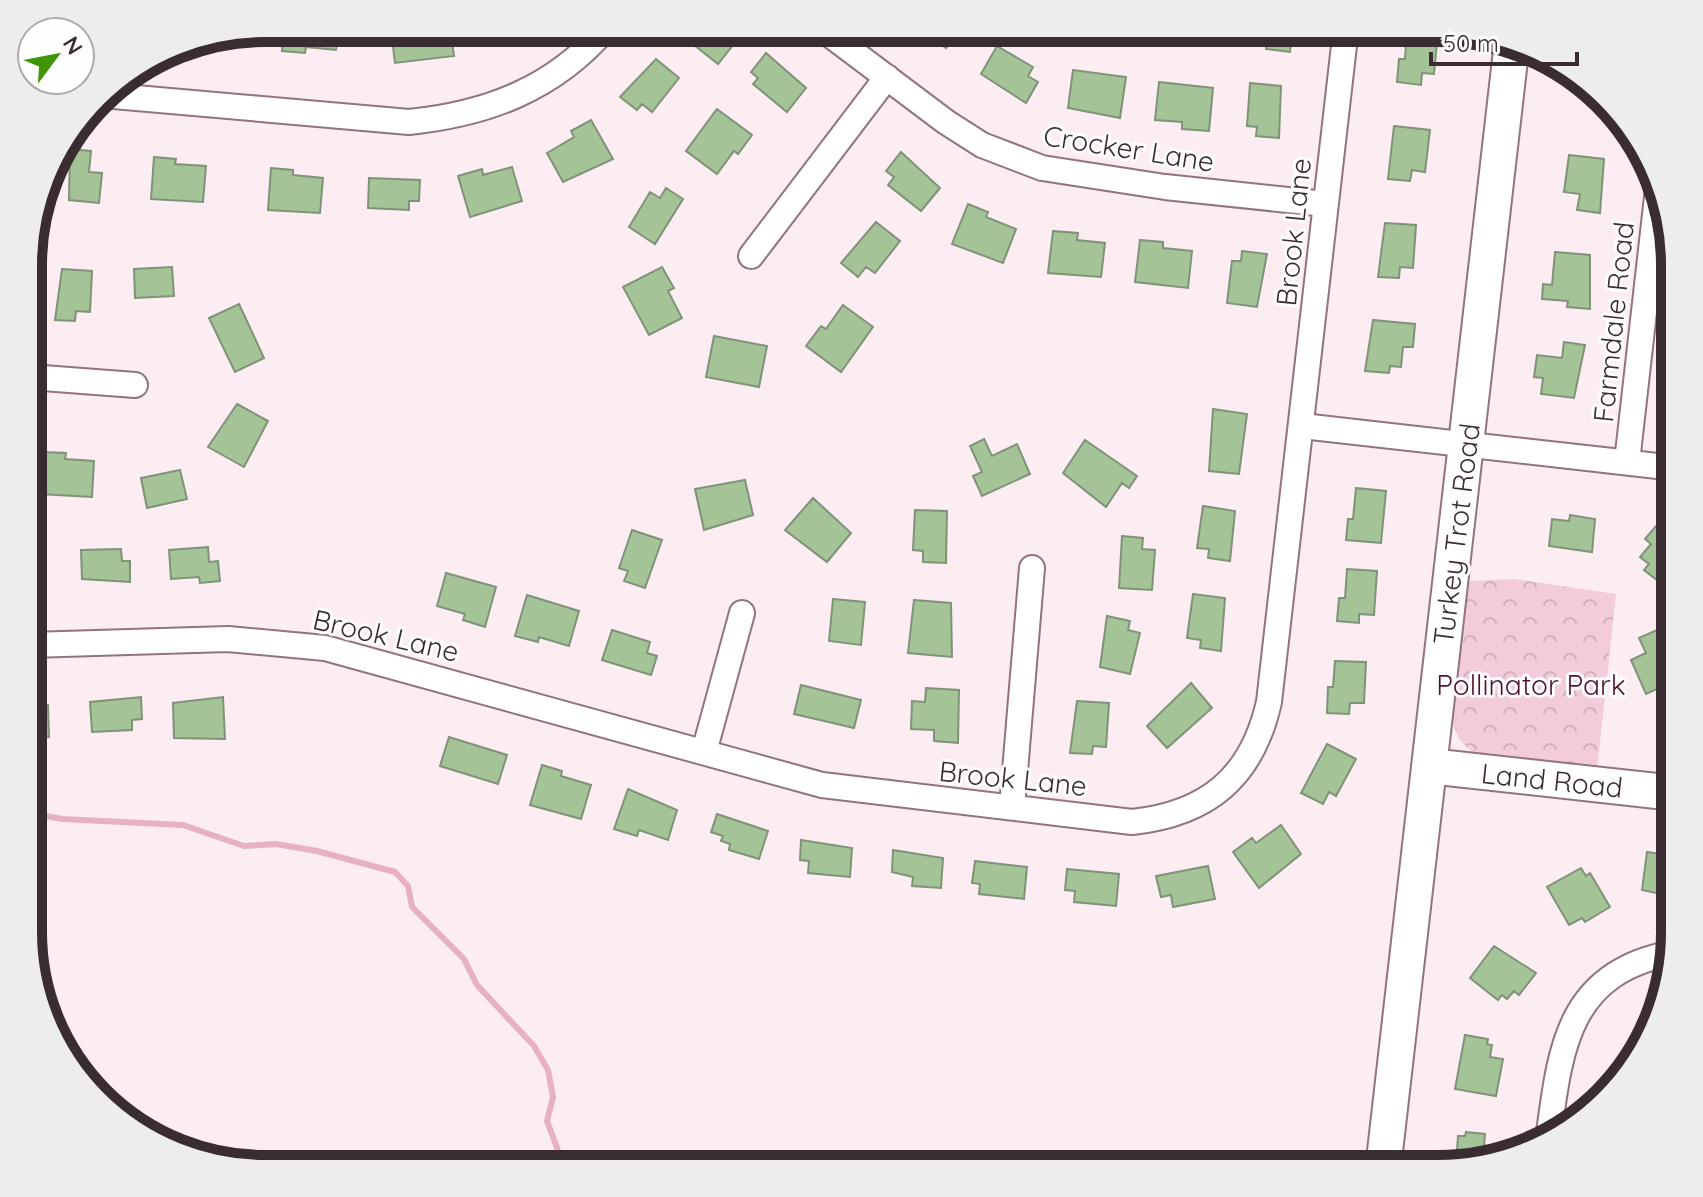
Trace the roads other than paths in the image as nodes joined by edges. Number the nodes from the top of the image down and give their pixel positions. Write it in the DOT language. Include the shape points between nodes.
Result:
graph roads {
  1 [pos="593,42"];
  2 [pos="840,42"];
  3 [pos="1344,42"];
  4 [pos="1511,55"];
  5 [pos="887,77"];
  6 [pos="119,96"];
  7 [pos="1326,204"];
  8 [pos="1655,214"];
  9 [pos="751,256"];
  10 [pos="42,378"];
  11 [pos="135,385"];
  12 [pos="1302,426"];
  13 [pos="1466,443"];
  14 [pos="1627,462"];
  15 [pos="1661,466"];
  16 [pos="1032,568"];
  17 [pos="742,613"];
  18 [pos="42,645"];
  19 [pos="704,752"];
  20 [pos="1429,766"];
  21 [pos="1661,791"];
  22 [pos="1012,807"];
  23 [pos="1660,956"];
  24 [pos="1550,1124"];
  25 [pos="1385,1155"];
  1 -- 6 [label="street" via="538,86 450,118 409,122"];
  2 -- 5 [label="street, Crocker Lane"];
  3 -- 7 [label="street, Brook Lane"];
  4 -- 13 [label="street, Turkey Trot Road"];
  5 -- 7 [label="street, Crocker Lane" via="982,145 1042,168"];
  5 -- 9 [label="street"];
  7 -- 12 [label="street, Brook Lane"];
  8 -- 14 [label="street, Farmdale Road"];
  10 -- 11 [label="street"];
  12 -- 13 [label="street"];
  12 -- 22 [label="street, Brook Lane" via="1269,702 1252,754 1234,777 1196,806 1160,819 1132,822"];
  13 -- 14 [label="street"];
  13 -- 20 [label="street, Turkey Trot Road"];
  14 -- 15 [label="street"];
  16 -- 22 [label="street"];
  17 -- 19 [label="street"];
  18 -- 19 [label="street, Brook Lane" via="228,639 325,648"];
  19 -- 22 [label="street, Brook Lane" via="822,785"];
  20 -- 21 [label="street, Land Road"];
  20 -- 25 [label="street, Turkey Trot Road"];
  23 -- 24 [label="street" via="1620,972 1581,1009 1560,1056"];
}
